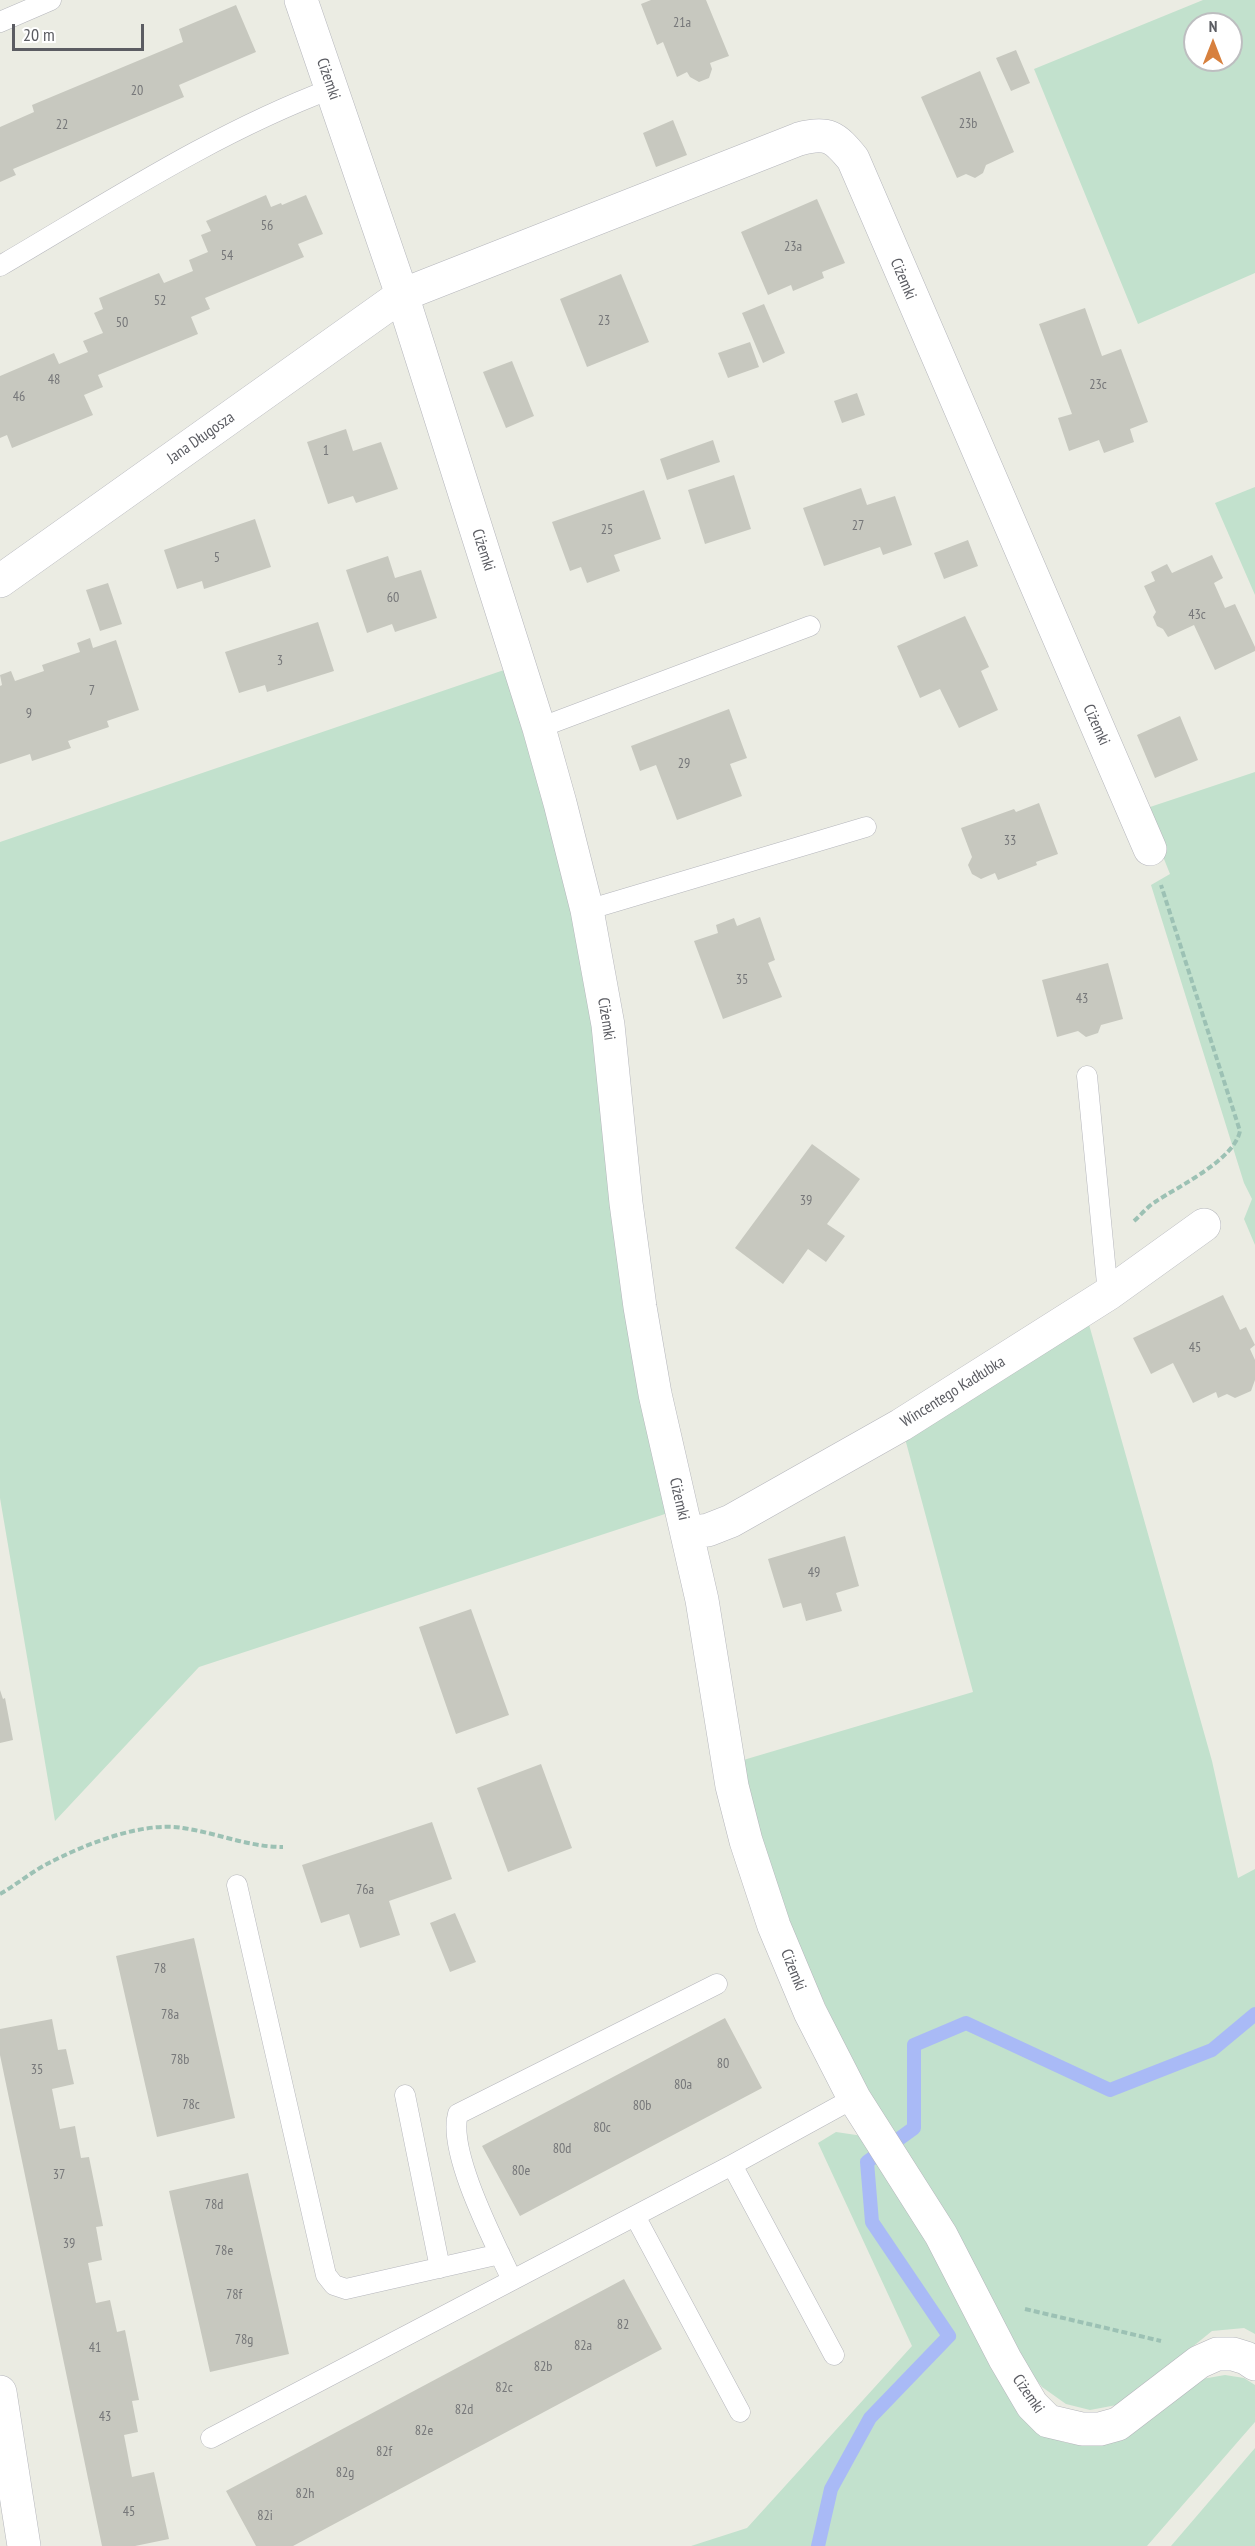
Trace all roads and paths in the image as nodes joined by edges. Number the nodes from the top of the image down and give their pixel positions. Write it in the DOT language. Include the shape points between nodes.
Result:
graph roads {
  1 [pos="51,0"];
  2 [pos="301,0"];
  3 [pos="0,22"];
  4 [pos="331,89"];
  5 [pos="0,266"];
  6 [pos="402,295"];
  7 [pos="0,581"];
  8 [pos="810,626"];
  9 [pos="540,728"];
  10 [pos="867,827"];
  11 [pos="1150,849"];
  12 [pos="587,910"];
  13 [pos="1087,1076"];
  14 [pos="1204,1225"];
  15 [pos="1103,1251"];
  16 [pos="1108,1294"];
  17 [pos="687,1533"];
  18 [pos="283,1847"];
  19 [pos="237,1885"];
  20 [pos="0,1894"];
  21 [pos="717,1984"];
  22 [pos="405,2095"];
  23 [pos="854,2097"];
  24 [pos="732,2165"];
  25 [pos="635,2216"];
  26 [pos="500,2254"];
  27 [pos="440,2268"];
  28 [pos="512,2280"];
  29 [pos="973,2297"];
  30 [pos="1217,2354"];
  31 [pos="834,2355"];
  32 [pos="1255,2364"];
  33 [pos="0,2392"];
  34 [pos="740,2412"];
  35 [pos="211,2438"];
  36 [pos="24,2546"];
  1 -- 3 [label="lane"];
  2 -- 4 [label="street, Ciżemki"];
  4 -- 5 [label="lane" via="280,108 203,148"];
  4 -- 6 [label="street, Ciżemki"];
  6 -- 7 [label="street, Jana Długosza"];
  6 -- 9 [label="street, Ciżemki"];
  6 -- 11 [label="street, Ciżemki" via="799,139 825,135 838,140 853,159"];
  8 -- 9 [label="lane"];
  9 -- 12 [label="street, Ciżemki"];
  10 -- 12 [label="lane"];
  11 -- 15 [label="path" via="1240,1131 1238,1141 1213,1165 1152,1204"];
  12 -- 17 [label="street, Ciżemki" via="608,1025 640,1307 654,1394"];
  13 -- 15 [label="lane"];
  14 -- 16 [label="street, Wincentego Kadłubka"];
  15 -- 16 [label="lane"];
  16 -- 17 [label="street, Wincentego Kadłubka" via="901,1425 731,1521"];
  17 -- 23 [label="street, Ciżemki" via="702,1600 732,1786 746,1841 774,1926 810,2012"];
  18 -- 20 [label="path" via="266,1847 182,1827 136,1830 46,1864"];
  19 -- 27 [label="lane" via="326,2275 334,2285 346,2289"];
  21 -- 26 [label="lane" via="458,2114 455,2125 459,2149"];
  22 -- 27 [label="lane"];
  23 -- 24 [label="lane"];
  23 -- 29 [label="street, Ciżemki" via="941,2235"];
  24 -- 25 [label="lane"];
  24 -- 31 [label="lane"];
  25 -- 28 [label="lane"];
  25 -- 34 [label="lane"];
  26 -- 27 [label="lane"];
  26 -- 28 [label="lane"];
  28 -- 35 [label="lane"];
  29 -- 30 [label="path"];
  29 -- 30 [label="street, Ciżemki" via="1032,2405 1048,2421 1064,2426 1100,2429 1118,2424 1199,2362"];
  30 -- 32 [label="street" via="1233,2354"];
  33 -- 36 [label="street"];
}
